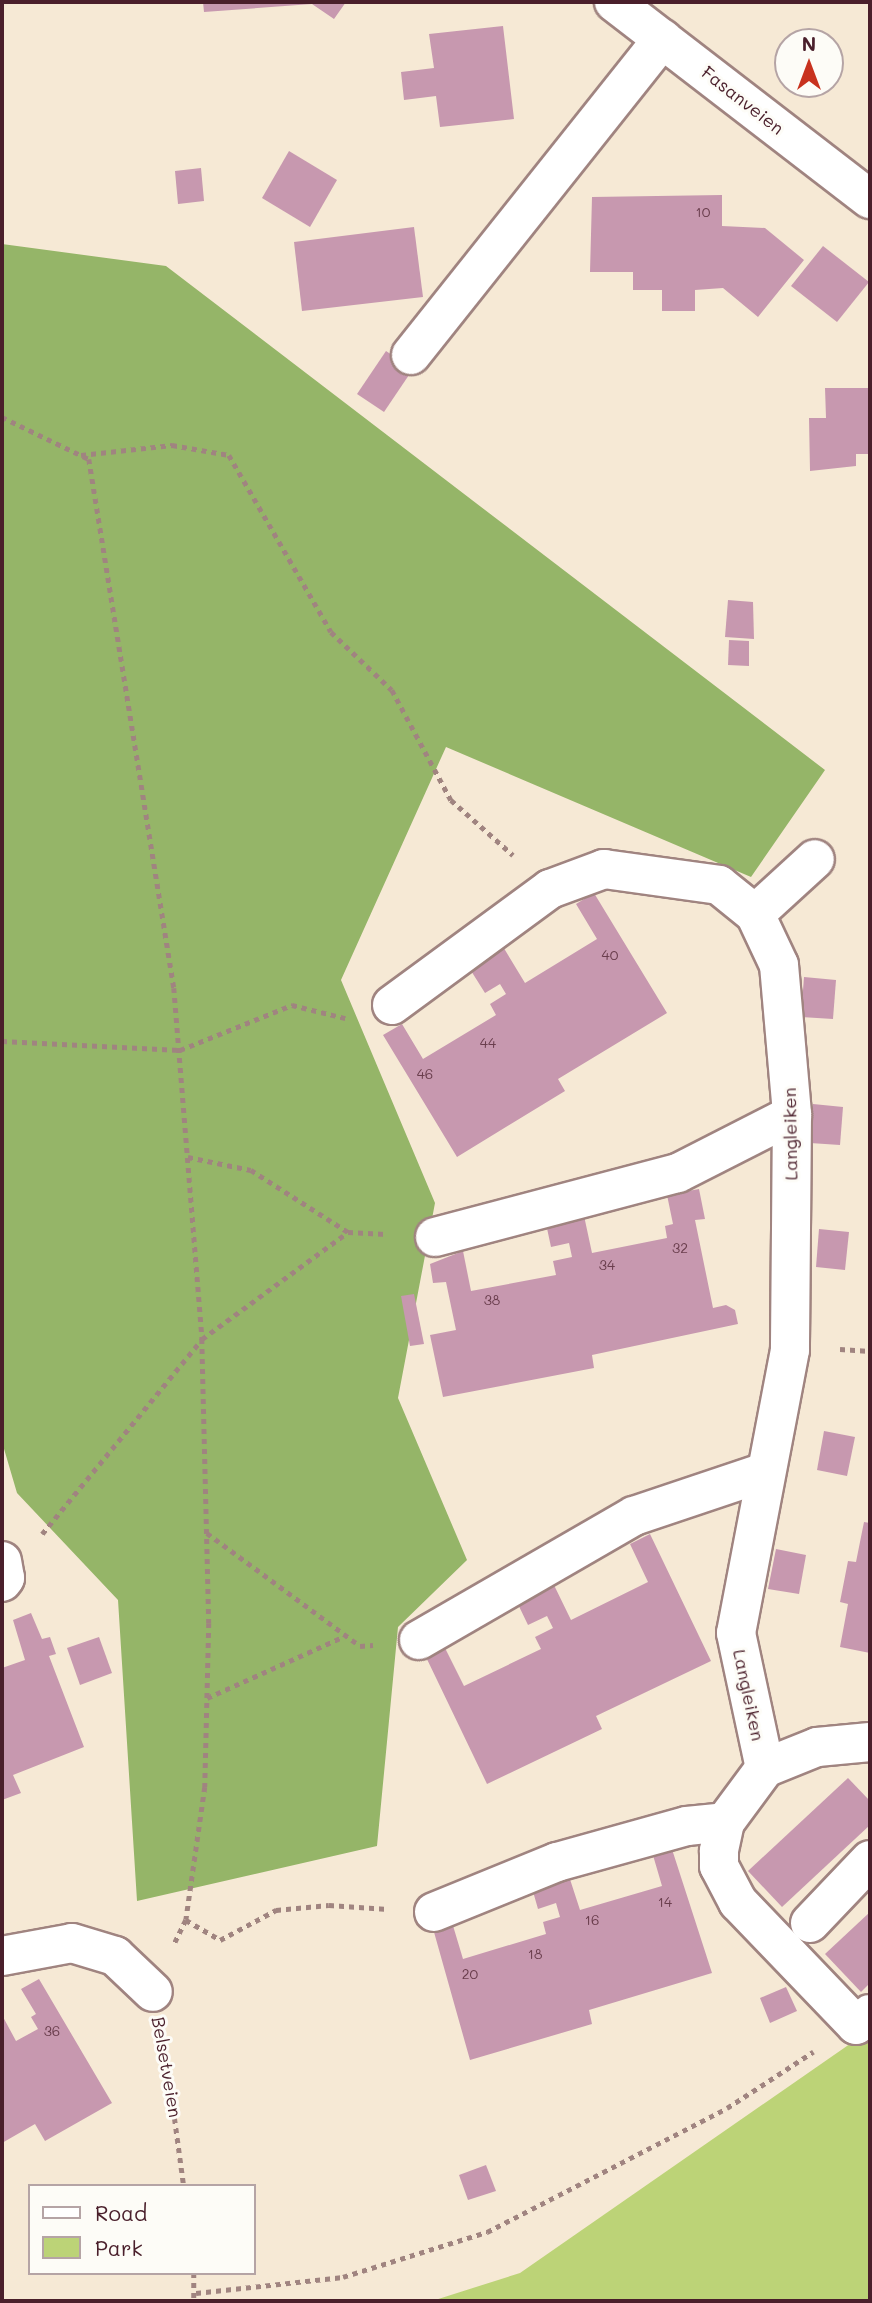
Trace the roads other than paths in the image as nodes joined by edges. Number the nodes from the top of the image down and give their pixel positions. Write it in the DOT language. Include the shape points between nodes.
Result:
graph roads {
  1 [pos="614,2"];
  2 [pos="662,39"];
  3 [pos="870,199"];
  4 [pos="411,355"];
  5 [pos="815,859"];
  6 [pos="755,914"];
  7 [pos="392,1005"];
  8 [pos="792,1115"];
  9 [pos="435,1237"];
  10 [pos="765,1472"];
  11 [pos="419,1640"];
  12 [pos="870,1742"];
  13 [pos="765,1768"];
  14 [pos="724,1822"];
  15 [pos="870,1860"];
  16 [pos="434,1912"];
  17 [pos="810,1923"];
  18 [pos="2,1956"];
  19 [pos="153,1992"];
  20 [pos="863,2020"];
  1 -- 2 [label="street, Fasanveien"];
  2 -- 3 [label="street, Fasanveien"];
  2 -- 4 [label="street"];
  5 -- 6 [label="street"];
  6 -- 7 [label="street, Langleiken" via="719,885 604,869 550,889"];
  6 -- 8 [label="street, Langleiken" via="779,965"];
  8 -- 9 [label="street" via="678,1172"];
  8 -- 10 [label="street, Langleiken" via="790,1350"];
  10 -- 11 [label="street" via="634,1516"];
  10 -- 13 [label="street, Langleiken" via="736,1633"];
  12 -- 13 [label="street, Langleiken" via="817,1748"];
  13 -- 14 [label="street"];
  14 -- 16 [label="street" via="687,1826 557,1862"];
  14 -- 20 [label="street" via="719,1866 738,1902"];
  15 -- 17 [label="street"];
  18 -- 19 [label="street, Belsetveien" via="72,1943 115,1956"];
}
